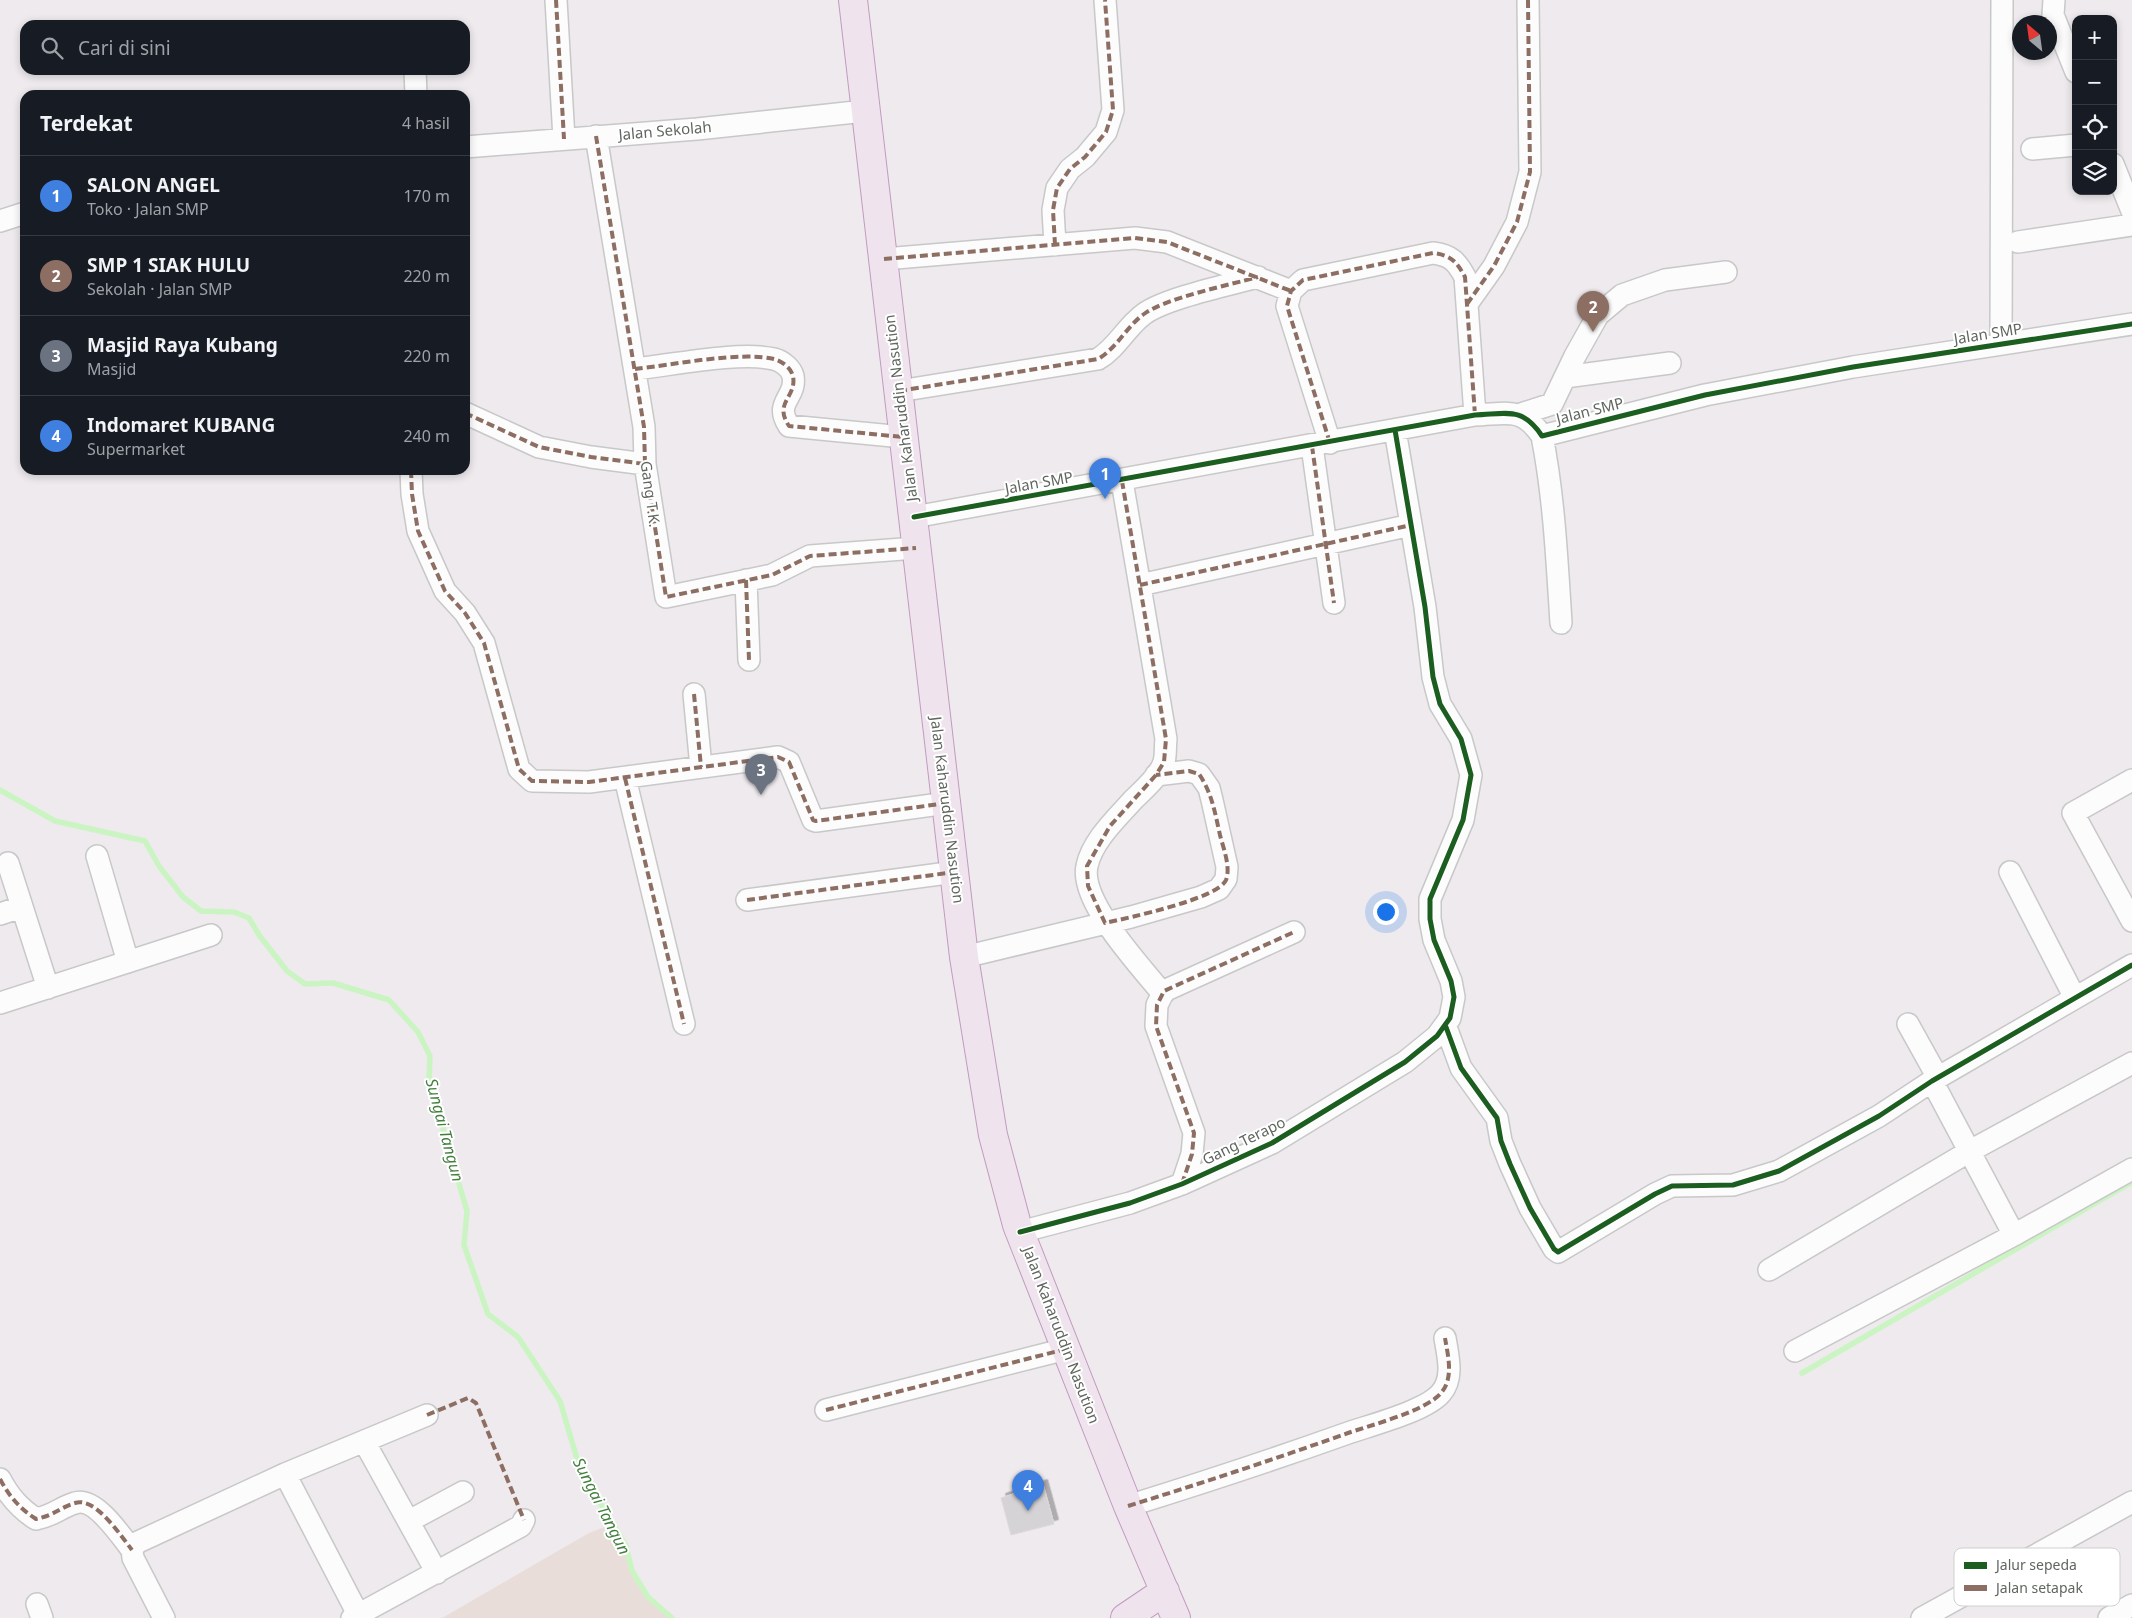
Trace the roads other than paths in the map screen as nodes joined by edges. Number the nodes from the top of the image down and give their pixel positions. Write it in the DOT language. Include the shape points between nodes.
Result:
graph roads {
  1 [pos="556,0"];
  2 [pos="852,0"];
  3 [pos="1105,0"];
  4 [pos="1528,0"];
  5 [pos="2002,0"];
  6 [pos="2054,0"];
  7 [pos="2072,62"];
  8 [pos="415,75"];
  9 [pos="416,90"];
  10 [pos="865,111"];
  11 [pos="596,136"];
  12 [pos="564,139"];
  13 [pos="2072,145"];
  14 [pos="470,147"];
  15 [pos="2032,149"];
  16 [pos="2117,174"];
  17 [pos="2132,211"];
  18 [pos="20,215"];
  19 [pos="0,221"];
  20 [pos="2132,224"];
  21 [pos="2018,242"];
  22 [pos="1055,245"];
  23 [pos="884,259"];
  24 [pos="1726,272"];
  25 [pos="1258,277"];
  26 [pos="1291,291"];
  27 [pos="1467,304"];
  28 [pos="2132,324"];
  29 [pos="2002,344"];
  30 [pos="1670,363"];
  31 [pos="635,369"];
  32 [pos="1565,377"];
  33 [pos="899,391"];
  34 [pos="1521,414"];
  35 [pos="470,415"];
  36 [pos="1475,415"];
  37 [pos="1395,430"];
  38 [pos="1542,436"];
  39 [pos="903,437"];
  40 [pos="1321,444"];
  41 [pos="645,464"];
  42 [pos="412,475"];
  43 [pos="1122,481"];
  44 [pos="914,517"];
  45 [pos="1411,525"];
  46 [pos="1326,544"];
  47 [pos="916,548"];
  48 [pos="746,580"];
  49 [pos="1140,585"];
  50 [pos="1334,603"];
  51 [pos="1561,623"];
  52 [pos="749,660"];
  53 [pos="694,694"];
  54 [pos="701,768"];
  55 [pos="1156,774"];
  56 [pos="625,778"];
  57 [pos="2132,780"];
  58 [pos="947,803"];
  59 [pos="97,856"];
  60 [pos="8,863"];
  61 [pos="955,872"];
  62 [pos="2010,872"];
  63 [pos="2126,895"];
  64 [pos="747,900"];
  65 [pos="21,907"];
  66 [pos="0,914"];
  67 [pos="2132,921"];
  68 [pos="1105,923"];
  69 [pos="1294,932"];
  70 [pos="211,935"];
  71 [pos="964,957"];
  72 [pos="128,962"];
  73 [pos="2132,966"];
  74 [pos="48,988"];
  75 [pos="1163,994"];
  76 [pos="2075,998"];
  77 [pos="0,1004"];
  78 [pos="1448,1023"];
  79 [pos="684,1024"];
  80 [pos="1908,1024"];
  81 [pos="2132,1063"];
  82 [pos="1935,1080"];
  83 [pos="1970,1151"];
  84 [pos="2132,1169"];
  85 [pos="1182,1184"];
  86 [pos="1020,1232"];
  87 [pos="2014,1235"];
  88 [pos="1769,1270"];
  89 [pos="1445,1338"];
  90 [pos="1066,1349"];
  91 [pos="1796,1351"];
  92 [pos="826,1410"];
  93 [pos="427,1416"];
  94 [pos="365,1443"];
  95 [pos="285,1474"];
  96 [pos="0,1479"];
  97 [pos="463,1492"];
  98 [pos="2132,1502"];
  99 [pos="1128,1506"];
  100 [pos="524,1520"];
  101 [pos="409,1521"];
  102 [pos="2049,1548"];
  103 [pos="132,1550"];
  104 [pos="437,1573"];
  105 [pos="1165,1591"];
  106 [pos="1954,1600"];
  107 [pos="2132,1605"];
  108 [pos="356,1617"];
  109 [pos="164,1618"];
  110 [pos="1125,1618"];
  111 [pos="1176,1618"];
  112 [pos="1922,1618"];
  113 [pos="2109,1618"];
  1 -- 12 [label="street"];
  2 -- 10 [label="highway, Jalan Kaharuddin Nasution"];
  3 -- 22 [label="street" via="1113,110 1106,132 1070,169 1057,188 1053,210"];
  4 -- 27 [label="street" via="1530,172 1517,222 1494,266"];
  5 -- 29 [label="street"];
  6 -- 7 [label="street" via="2053,15"];
  8 -- 9 [label="street"];
  10 -- 11 [label="street, Jalan Sekolah"];
  10 -- 23 [label="highway, Jalan Kaharuddin Nasution"];
  11 -- 12 [label="street, Jalan Sekolah"];
  11 -- 31 [label="street, Gang T.K."];
  12 -- 14 [label="street, Jalan Sekolah"];
  13 -- 15 [label="street"];
  16 -- 17 [label="street"];
  18 -- 19 [label="street"];
  20 -- 21 [label="street"];
  22 -- 23 [label="street"];
  22 -- 25 [label="street" via="1135,238 1167,242"];
  23 -- 33 [label="highway, Jalan Kaharuddin Nasution"];
  24 -- 32 [label="street" via="1665,280 1622,295 1598,315"];
  25 -- 26 [label="street"];
  25 -- 33 [label="street" via="1146,312 1133,322 1109,353 1098,359"];
  26 -- 27 [label="street" via="1303,280 1434,253 1446,254 1458,263 1465,277"];
  26 -- 40 [label="street" via="1286,306"];
  27 -- 36 [label="street"];
  28 -- 29 [label="street, Jalan SMP"];
  29 -- 38 [label="street, Jalan SMP" via="1853,367 1705,395"];
  30 -- 32 [label="street"];
  31 -- 39 [label="street" via="737,357 774,359 787,366 793,376 792,389 784,404 783,417 789,426"];
  31 -- 41 [label="street, Gang T.K." via="644,427"];
  32 -- 34 [label="street" via="1552,404"];
  33 -- 39 [label="highway, Jalan Kaharuddin Nasution"];
  34 -- 36 [label="street, Jalan SMP"];
  34 -- 38 [label="street, Jalan SMP" via="1534,423"];
  35 -- 41 [label="street" via="539,446"];
  36 -- 37 [label="street, Jalan SMP"];
  37 -- 40 [label="street, Jalan SMP"];
  37 -- 45 [label="street"];
  38 -- 51 [label="street" via="1556,540"];
  39 -- 44 [label="highway, Jalan Kaharuddin Nasution"];
  40 -- 43 [label="street, Jalan SMP"];
  40 -- 46 [label="street"];
  41 -- 48 [label="street, Gang T.K." via="666,597"];
  42 -- 56 [label="street" via="418,531 445,591 465,613 484,643 519,769 532,781 589,782"];
  43 -- 44 [label="street, Jalan SMP"];
  43 -- 49 [label="street"];
  44 -- 47 [label="highway, Jalan Kaharuddin Nasution"];
  45 -- 46 [label="street"];
  45 -- 78 [label="street" via="1433,677 1440,704 1460,738 1471,775 1463,820 1430,899 1434,940 1454,996"];
  46 -- 49 [label="street"];
  46 -- 50 [label="street"];
  47 -- 48 [label="street, Gang T.K." via="810,556 772,575"];
  47 -- 58 [label="highway, Jalan Kaharuddin Nasution"];
  48 -- 52 [label="street"];
  49 -- 55 [label="street" via="1166,739 1164,762"];
  53 -- 54 [label="street"];
  54 -- 56 [label="street"];
  54 -- 58 [label="street" via="784,758 789,762 816,821"];
  55 -- 68 [label="street" via="1110,826 1086,866 1088,886"];
  55 -- 68 [label="street" via="1189,771 1200,774 1212,800 1227,867 1226,880 1219,889 1201,897"];
  56 -- 79 [label="street"];
  57 -- 63 [label="street" via="2073,813"];
  58 -- 61 [label="highway, Jalan Kaharuddin Nasution"];
  59 -- 72 [label="street"];
  60 -- 65 [label="street"];
  61 -- 64 [label="street"];
  61 -- 71 [label="highway, Jalan Kaharuddin Nasution"];
  62 -- 76 [label="street"];
  63 -- 67 [label="street"];
  65 -- 66 [label="street"];
  65 -- 74 [label="street"];
  68 -- 71 [label="street"];
  68 -- 75 [label="street"];
  69 -- 75 [label="street"];
  70 -- 72 [label="street"];
  71 -- 86 [label="highway, Jalan Kaharuddin Nasution" via="994,1135"];
  72 -- 74 [label="street"];
  73 -- 76 [label="street"];
  74 -- 77 [label="street"];
  75 -- 85 [label="street" via="1157,1005 1156,1026 1194,1133 1192,1154"];
  76 -- 82 [label="street"];
  78 -- 82 [label="street" via="1461,1068 1497,1118 1501,1141 1530,1208 1558,1252 1672,1186 1733,1185 1779,1171 1879,1116"];
  78 -- 85 [label="street, Gang Terapo" via="1406,1062 1305,1124 1272,1143"];
  80 -- 82 [label="street"];
  81 -- 83 [label="street"];
  82 -- 83 [label="street"];
  83 -- 87 [label="street"];
  83 -- 88 [label="street"];
  84 -- 87 [label="street"];
  85 -- 86 [label="street, Gang Terapo" via="1130,1203"];
  86 -- 90 [label="highway, Jalan Kaharuddin Nasution"];
  87 -- 91 [label="street"];
  89 -- 99 [label="street" via="1449,1375 1446,1386 1429,1402 1396,1417"];
  90 -- 92 [label="street"];
  90 -- 99 [label="highway, Jalan Kaharuddin Nasution"];
  93 -- 94 [label="street"];
  94 -- 95 [label="street"];
  94 -- 101 [label="street"];
  95 -- 103 [label="street" via="136,1543"];
  95 -- 108 [label="street"];
  96 -- 103 [label="street" via="22,1510 36,1519 51,1516 76,1502 90,1503"];
  97 -- 101 [label="street"];
  98 -- 102 [label="street"];
  99 -- 105 [label="highway, Jalan Kaharuddin Nasution"];
  100 -- 104 [label="street" via="521,1526"];
  101 -- 104 [label="street"];
  103 -- 109 [label="street" via="133,1558"];
  104 -- 108 [label="street"];
  105 -- 110 [label="highway"];
  105 -- 111 [label="highway, Jalan Kaharuddin Nasution"];
  106 -- 112 [label="street"];
  107 -- 113 [label="street"];
}
